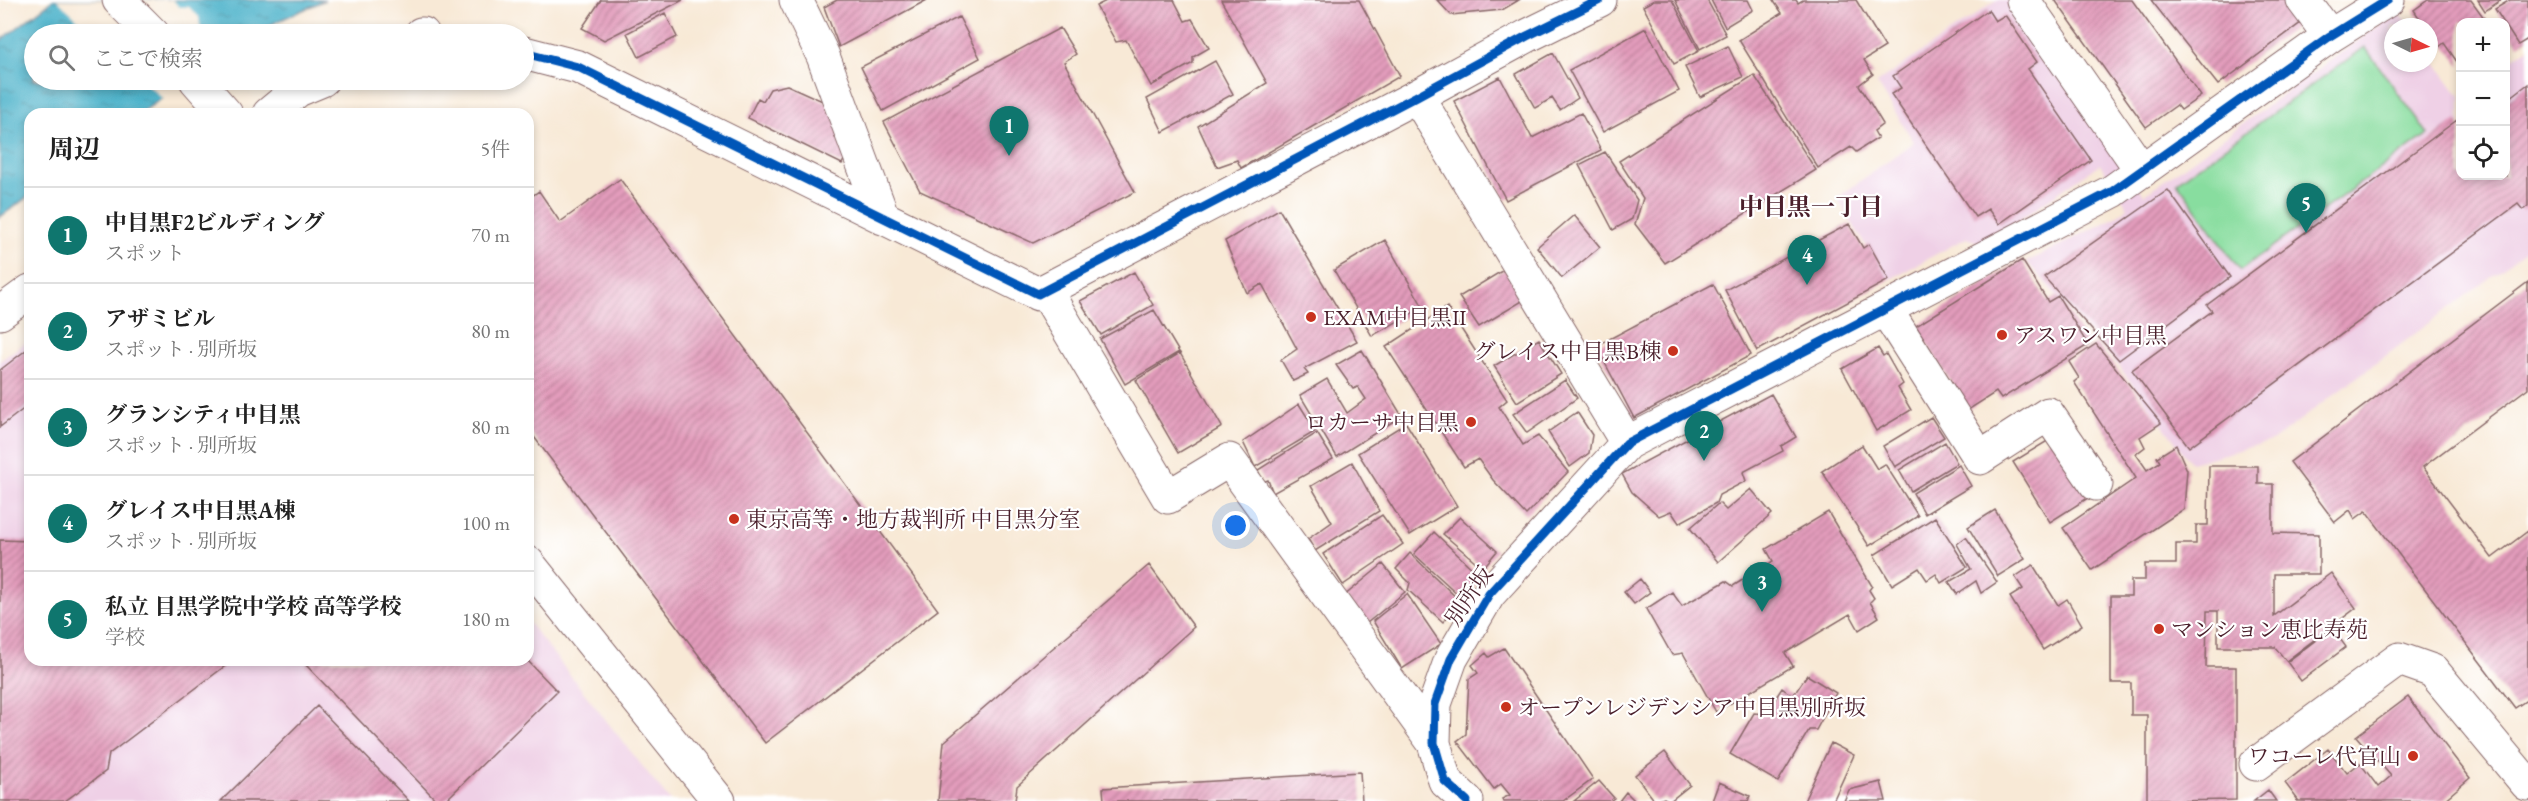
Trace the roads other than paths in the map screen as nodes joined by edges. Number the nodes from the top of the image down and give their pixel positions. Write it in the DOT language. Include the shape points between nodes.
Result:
graph roads {
  1 [pos="119,0"];
  2 [pos="796,0"];
  3 [pos="1600,0"];
  4 [pos="2023,0"];
  5 [pos="2303,0"];
  6 [pos="2388,0"];
  7 [pos="143,24"];
  8 [pos="2330,36"];
  9 [pos="534,56"];
  10 [pos="298,90"];
  11 [pos="1417,96"];
  12 [pos="276,108"];
  13 [pos="2142,171"];
  14 [pos="883,218"];
  15 [pos="1046,290"];
  16 [pos="24,295"];
  17 [pos="1886,310"];
  18 [pos="0,313"];
  19 [pos="1627,443"];
  20 [pos="2096,484"];
  21 [pos="534,570"];
  22 [pos="1434,743"];
  23 [pos="2256,764"];
  24 [pos="2520,789"];
  25 [pos="719,801"];
  26 [pos="1467,801"];
  1 -- 7 [label="street"];
  2 -- 14 [label="street" via="823,56"];
  3 -- 11 [label="street"];
  4 -- 13 [label="street"];
  5 -- 8 [label="street"];
  6 -- 8 [label="street"];
  8 -- 13 [label="street"];
  9 -- 14 [label="street" via="578,68"];
  10 -- 12 [label="street"];
  11 -- 15 [label="street"];
  11 -- 19 [label="street"];
  13 -- 17 [label="street" via="2113,191"];
  14 -- 15 [label="street" via="1038,294"];
  15 -- 22 [label="street" via="1168,497 1229,460"];
  16 -- 18 [label="street"];
  17 -- 19 [label="street"];
  17 -- 20 [label="street" via="1980,458 2048,414"];
  19 -- 22 [label="street, 別所坂" via="1489,594 1452,659 1435,704"];
  21 -- 25 [label="street"];
  22 -- 26 [label="street, 別所坂" via="1445,781"];
  23 -- 24 [label="street" via="2400,659 2433,671"];
}
